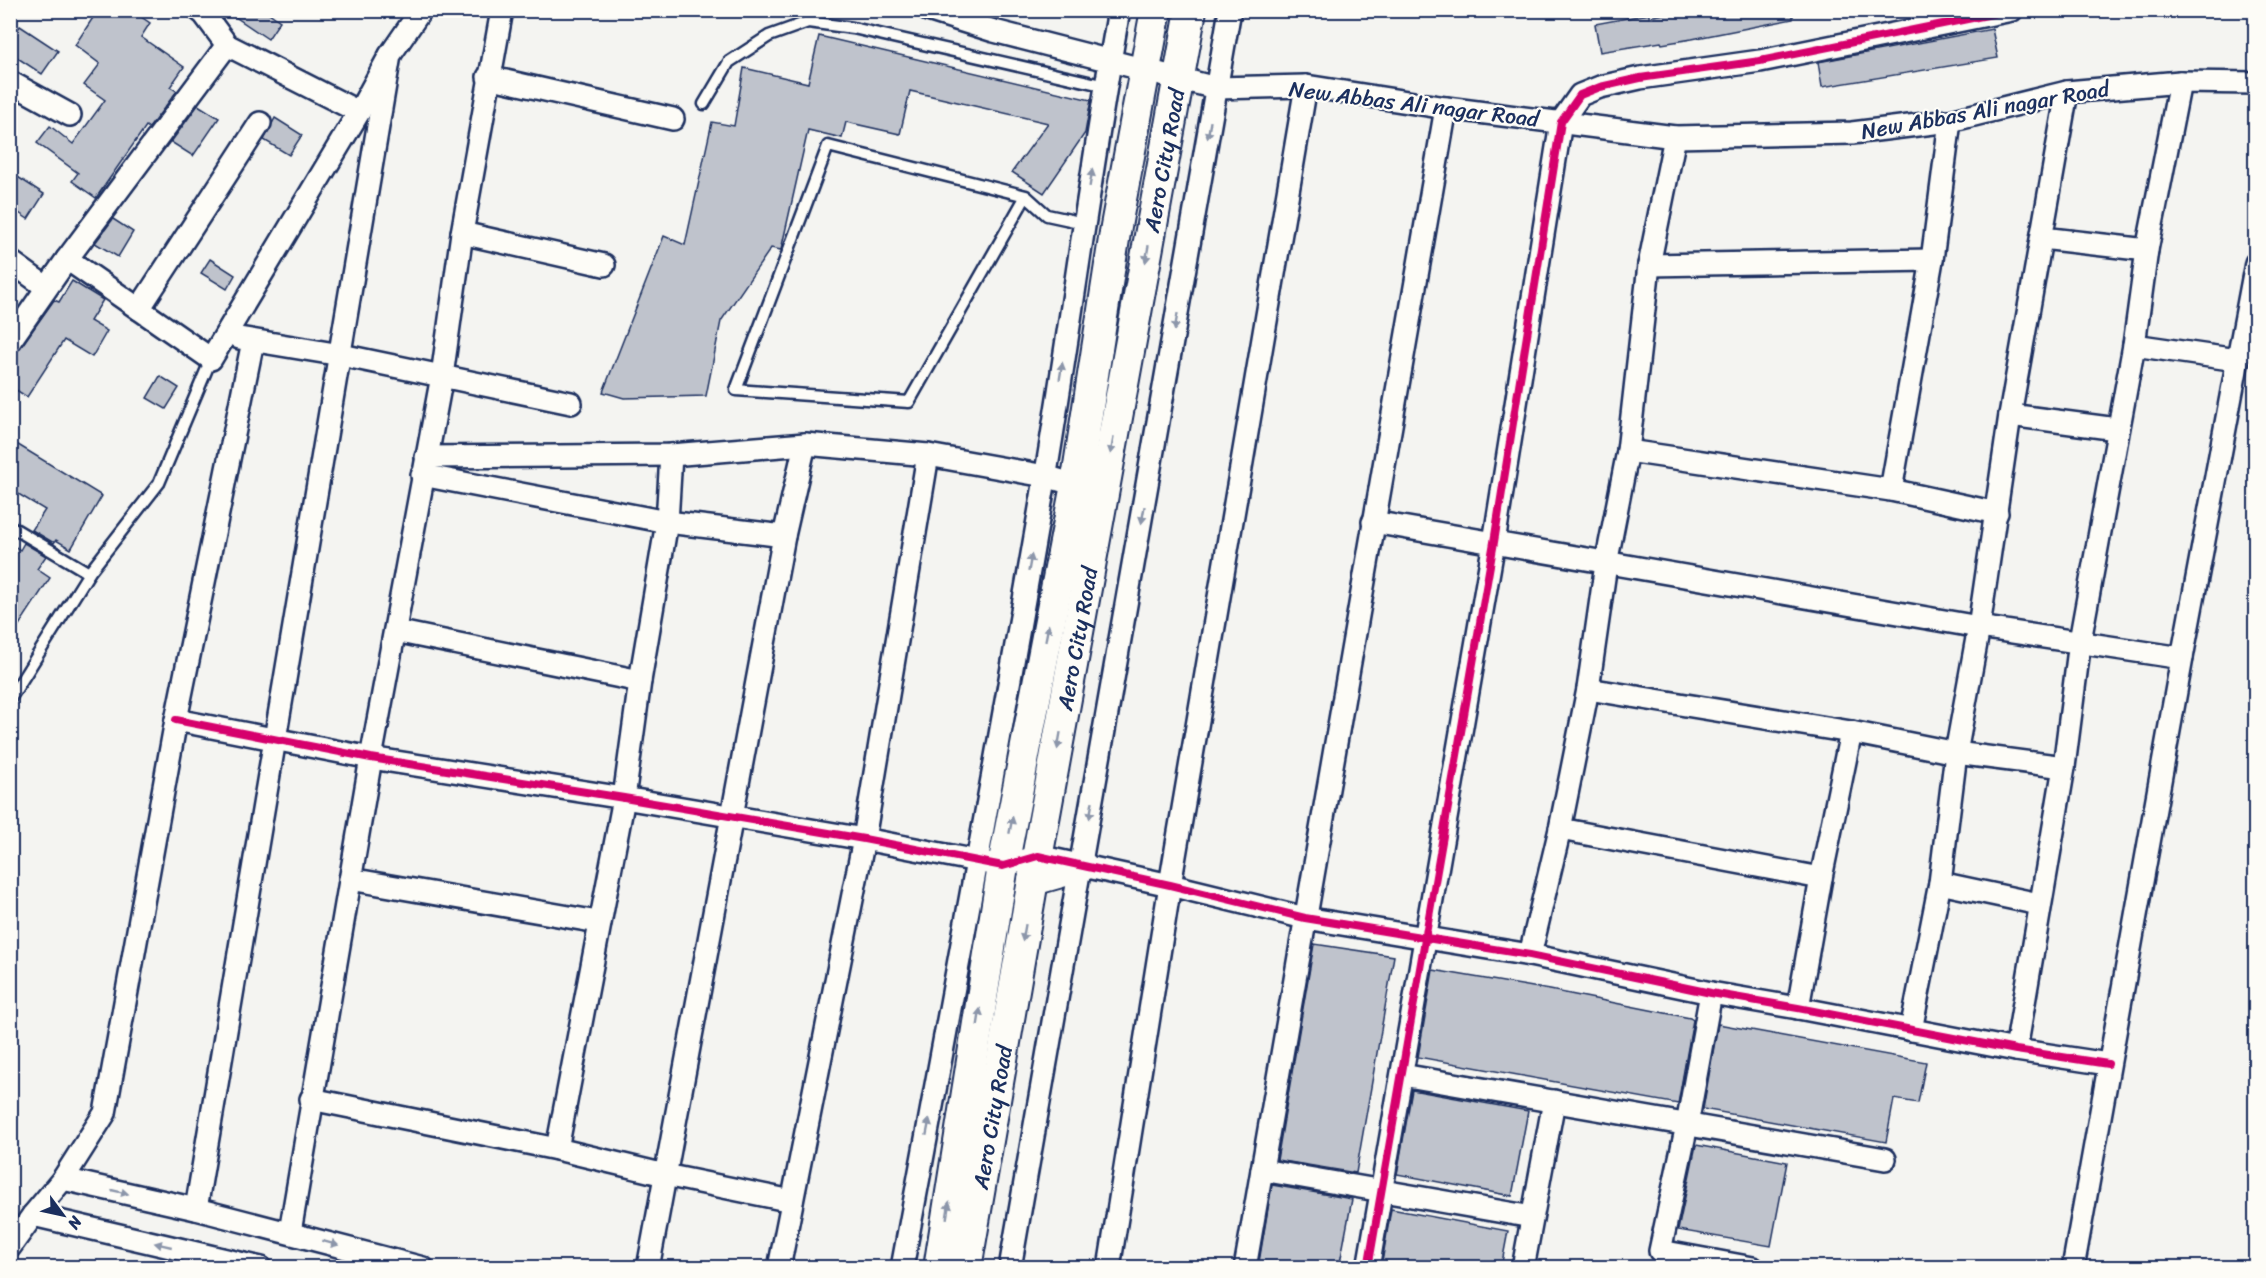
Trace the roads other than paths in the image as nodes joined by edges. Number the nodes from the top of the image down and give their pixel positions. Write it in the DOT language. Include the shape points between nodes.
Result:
graph roads {
  1 [pos="420,10"];
  2 [pos="501,10"];
  3 [pos="928,10"];
  4 [pos="1119,10"];
  5 [pos="1156,10"];
  6 [pos="1191,10"];
  7 [pos="1230,10"];
  8 [pos="2012,10"];
  9 [pos="203,12"];
  10 [pos="996,21"];
  11 [pos="227,45"];
  12 [pos="390,55"];
  13 [pos="1110,61"];
  14 [pos="1146,69"];
  15 [pos="488,77"];
  16 [pos="1179,78"];
  17 [pos="10,82"];
  18 [pos="2180,82"];
  19 [pos="2256,83"];
  20 [pos="1106,86"];
  21 [pos="1306,86"];
  22 [pos="1216,88"];
  23 [pos="2067,92"];
  24 [pos="704,104"];
  25 [pos="1446,108"];
  26 [pos="359,112"];
  27 [pos="70,115"];
  28 [pos="673,118"];
  29 [pos="1950,121"];
  30 [pos="1561,122"];
  31 [pos="260,123"];
  32 [pos="1675,137"];
  33 [pos="1026,196"];
  34 [pos="1084,223"];
  35 [pos="462,233"];
  36 [pos="2042,238"];
  37 [pos="2147,250"];
  38 [pos="67,258"];
  39 [pos="1932,260"];
  40 [pos="10,261"];
  41 [pos="2256,263"];
  42 [pos="604,265"];
  43 [pos="1649,265"];
  44 [pos="46,287"];
  45 [pos="140,309"];
  46 [pos="224,335"];
  47 [pos="10,341"];
  48 [pos="253,341"];
  49 [pos="2134,345"];
  50 [pos="341,355"];
  51 [pos="211,359"];
  52 [pos="2237,360"];
  53 [pos="442,376"];
  54 [pos="571,403"];
  55 [pos="2010,414"];
  56 [pos="2117,429"];
  57 [pos="805,444"];
  58 [pos="1628,451"];
  59 [pos="671,455"];
  60 [pos="928,455"];
  61 [pos="424,466"];
  62 [pos="1045,476"];
  63 [pos="1076,485"];
  64 [pos="1892,490"];
  65 [pos="1997,513"];
  66 [pos="667,522"];
  67 [pos="1373,522"];
  68 [pos="10,526"];
  69 [pos="784,536"];
  70 [pos="1494,542"];
  71 [pos="1606,564"];
  72 [pos="89,573"];
  73 [pos="1979,627"];
  74 [pos="395,631"];
  75 [pos="2080,641"];
  76 [pos="2182,658"];
  77 [pos="640,681"];
  78 [pos="1588,689"];
  79 [pos="10,699"];
  80 [pos="176,720"];
  81 [pos="1851,732"];
  82 [pos="274,740"];
  83 [pos="1956,753"];
  84 [pos="371,758"];
  85 [pos="2064,767"];
  86 [pos="624,798"];
  87 [pos="731,817"];
  88 [pos="1560,829"];
  89 [pos="864,839"];
  90 [pos="991,863"];
  91 [pos="1082,866"];
  92 [pos="1035,868"];
  93 [pos="1821,878"];
  94 [pos="350,879"];
  95 [pos="1941,883"];
  96 [pos="1170,885"];
  97 [pos="2039,904"];
  98 [pos="1305,918"];
  99 [pos="598,922"];
  100 [pos="1427,938"];
  101 [pos="1530,955"];
  102 [pos="1711,993"];
  103 [pos="1798,1008"];
  104 [pos="1911,1030"];
  105 [pos="2016,1050"];
  106 [pos="2108,1064"];
  107 [pos="1402,1075"];
  108 [pos="311,1099"];
  109 [pos="1554,1101"];
  110 [pos="1687,1125"];
  111 [pos="557,1149"];
  112 [pos="1885,1159"];
  113 [pos="1262,1170"];
  114 [pos="665,1175"];
  115 [pos="63,1179"];
  116 [pos="1380,1192"];
  117 [pos="792,1201"];
  118 [pos="196,1209"];
  119 [pos="33,1215"];
  120 [pos="1532,1217"];
  121 [pos="290,1232"];
  122 [pos="10,1247"];
  123 [pos="261,1268"];
  124 [pos="423,1268"];
  125 [pos="648,1268"];
  126 [pos="779,1268"];
  127 [pos="902,1268"];
  128 [pos="939,1268"];
  129 [pos="966,1268"];
  130 [pos="1010,1268"];
  131 [pos="1109,1268"];
  132 [pos="1245,1268"];
  133 [pos="1368,1268"];
  134 [pos="1523,1268"];
  135 [pos="1753,1268"];
  136 [pos="2073,1268"];
  1 -- 12 [label="street"];
  2 -- 15 [label="street"];
  3 -- 10 [label="street"];
  4 -- 13 [label="street"];
  5 -- 14 [label="street, Aero City Road"];
  6 -- 16 [label="street, Aero City Road"];
  7 -- 22 [label="street"];
  8 -- 30 [label="street" via="1760,61 1600,87 1580,95"];
  9 -- 11 [label="street"];
  10 -- 13 [label="street"];
  11 -- 26 [label="street"];
  11 -- 38 [label="street"];
  12 -- 26 [label="street"];
  12 -- 50 [label="street"];
  13 -- 14 [label="street"];
  13 -- 20 [label="street"];
  14 -- 16 [label="street, New Abbas Ali nagar Road"];
  14 -- 63 [label="street, Aero City Road" via="1116,226"];
  15 -- 28 [label="street"];
  15 -- 35 [label="street"];
  16 -- 22 [label="street, New Abbas Ali nagar Road"];
  16 -- 92 [label="street, Aero City Road, one-way"];
  17 -- 27 [label="street"];
  18 -- 19 [label="street, New Abbas Ali nagar Road"];
  18 -- 23 [label="street, New Abbas Ali nagar Road"];
  18 -- 37 [label="street"];
  20 -- 24 [label="lane" via="853,28 808,22 769,36 729,62"];
  34 -- 20 [label="street, one-way"];
  21 -- 22 [label="street, New Abbas Ali nagar Road"];
  21 -- 25 [label="street, New Abbas Ali nagar Road"];
  21 -- 96 [label="street"];
  22 -- 91 [label="street, one-way"];
  23 -- 29 [label="street, New Abbas Ali nagar Road"];
  23 -- 36 [label="street"];
  25 -- 30 [label="street, New Abbas Ali nagar Road"];
  25 -- 67 [label="street"];
  26 -- 46 [label="street"];
  29 -- 32 [label="street, New Abbas Ali nagar Road" via="1852,133"];
  29 -- 39 [label="street"];
  30 -- 32 [label="street, New Abbas Ali nagar Road"];
  30 -- 70 [label="street"];
  31 -- 45 [label="street"];
  32 -- 43 [label="street"];
  33 -- 33 [label="lane" via="828,146 736,390 909,402"];
  33 -- 34 [label="lane" via="1047,215"];
  62 -- 34 [label="street, one-way"];
  35 -- 42 [label="street"];
  35 -- 53 [label="street"];
  36 -- 37 [label="street"];
  36 -- 55 [label="street"];
  37 -- 49 [label="street"];
  38 -- 44 [label="street"];
  38 -- 45 [label="street"];
  39 -- 43 [label="street"];
  39 -- 64 [label="street"];
  40 -- 44 [label="street"];
  41 -- 52 [label="street"];
  43 -- 58 [label="street"];
  44 -- 47 [label="street"];
  45 -- 51 [label="street"];
  46 -- 48 [label="street"];
  46 -- 51 [label="street"];
  48 -- 50 [label="street"];
  48 -- 80 [label="street"];
  49 -- 52 [label="street"];
  49 -- 56 [label="street"];
  50 -- 53 [label="street"];
  50 -- 82 [label="street"];
  51 -- 72 [label="lane" via="159,483"];
  52 -- 76 [label="street"];
  53 -- 54 [label="street"];
  53 -- 61 [label="street"];
  55 -- 56 [label="street"];
  55 -- 65 [label="street"];
  56 -- 75 [label="street"];
  57 -- 59 [label="street"];
  57 -- 60 [label="street"];
  57 -- 69 [label="street"];
  58 -- 64 [label="street"];
  58 -- 71 [label="street"];
  59 -- 61 [label="street"];
  59 -- 66 [label="street"];
  60 -- 62 [label="street"];
  60 -- 89 [label="street"];
  61 -- 66 [label="street"];
  61 -- 74 [label="street"];
  62 -- 63 [label="street"];
  90 -- 62 [label="street, one-way"];
  90 -- 63 [label="street, Aero City Road, one-way"];
  64 -- 65 [label="street"];
  65 -- 73 [label="street"];
  66 -- 69 [label="street"];
  66 -- 77 [label="street"];
  67 -- 70 [label="street"];
  67 -- 98 [label="street"];
  68 -- 72 [label="lane"];
  69 -- 87 [label="street"];
  70 -- 71 [label="street"];
  70 -- 100 [label="street"];
  71 -- 73 [label="street"];
  71 -- 78 [label="street"];
  72 -- 79 [label="lane"];
  73 -- 75 [label="street"];
  73 -- 83 [label="street"];
  74 -- 77 [label="street"];
  74 -- 84 [label="street"];
  75 -- 76 [label="street"];
  75 -- 85 [label="street"];
  76 -- 106 [label="street"];
  77 -- 86 [label="street"];
  78 -- 81 [label="street"];
  78 -- 88 [label="street"];
  80 -- 82 [label="street"];
  80 -- 115 [label="street" via="105,1113"];
  81 -- 83 [label="street"];
  81 -- 93 [label="street"];
  82 -- 84 [label="street"];
  82 -- 118 [label="street"];
  83 -- 85 [label="street"];
  83 -- 95 [label="street"];
  84 -- 86 [label="street"];
  84 -- 94 [label="street"];
  85 -- 97 [label="street"];
  86 -- 87 [label="street"];
  86 -- 99 [label="street"];
  87 -- 89 [label="street"];
  87 -- 114 [label="street"];
  88 -- 93 [label="street"];
  88 -- 101 [label="street"];
  89 -- 90 [label="street"];
  89 -- 117 [label="street"];
  90 -- 92 [label="street"];
  127 -- 90 [label="street, one-way"];
  128 -- 90 [label="street, Aero City Road, one-way"];
  91 -- 92 [label="street"];
  91 -- 96 [label="street"];
  91 -- 130 [label="street"];
  92 -- 129 [label="street, Aero City Road, one-way"];
  93 -- 103 [label="street"];
  94 -- 99 [label="street"];
  94 -- 108 [label="street"];
  95 -- 97 [label="street"];
  95 -- 104 [label="street"];
  96 -- 98 [label="street"];
  96 -- 131 [label="street"];
  97 -- 105 [label="street"];
  98 -- 100 [label="street"];
  98 -- 113 [label="street"];
  99 -- 111 [label="street"];
  100 -- 101 [label="street"];
  100 -- 107 [label="street"];
  101 -- 102 [label="street"];
  102 -- 103 [label="street"];
  102 -- 110 [label="street"];
  103 -- 104 [label="street"];
  104 -- 105 [label="street"];
  105 -- 106 [label="street"];
  106 -- 136 [label="street"];
  107 -- 109 [label="street"];
  107 -- 116 [label="street"];
  108 -- 111 [label="street"];
  108 -- 121 [label="street"];
  109 -- 110 [label="street"];
  109 -- 120 [label="street"];
  110 -- 112 [label="street"];
  110 -- 135 [label="street" via="1660,1251"];
  111 -- 114 [label="street"];
  113 -- 116 [label="street"];
  113 -- 132 [label="street"];
  114 -- 117 [label="street"];
  114 -- 125 [label="street"];
  115 -- 118 [label="street, one-way"];
  115 -- 119 [label="street"];
  116 -- 120 [label="street"];
  116 -- 133 [label="street"];
  117 -- 126 [label="street"];
  118 -- 121 [label="street"];
  119 -- 122 [label="street"];
  123 -- 119 [label="street, one-way"];
  120 -- 134 [label="street"];
  121 -- 124 [label="street, one-way"];
}
